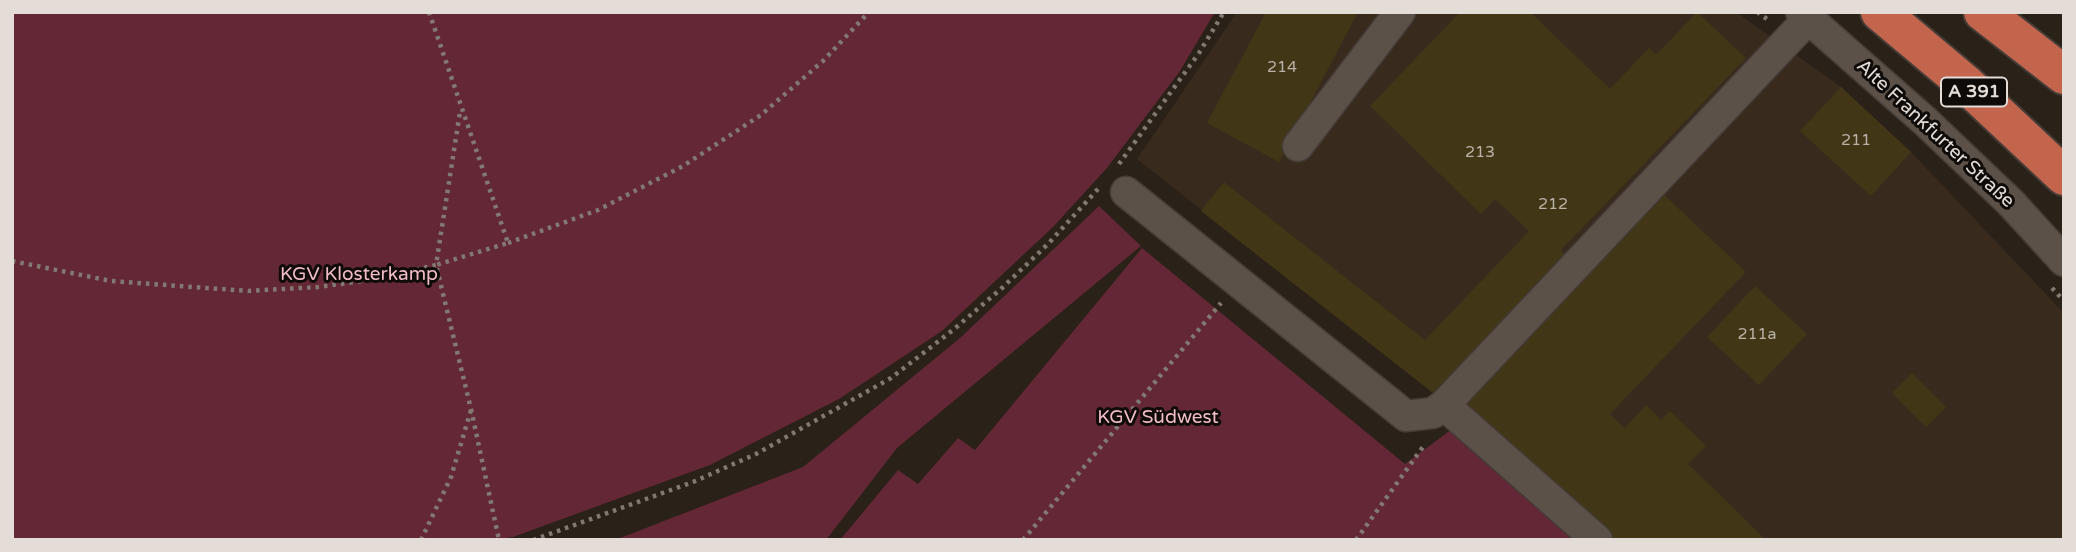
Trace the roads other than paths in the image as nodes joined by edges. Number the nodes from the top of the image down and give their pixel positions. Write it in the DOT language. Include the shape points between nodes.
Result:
graph roads {
  1 [pos="1400,12"];
  2 [pos="1880,12"];
  3 [pos="1983,12"];
  4 [pos="1805,15"];
  5 [pos="2064,75"];
  6 [pos="1298,146"];
  7 [pos="2064,176"];
  8 [pos="1114,183"];
  9 [pos="2064,261"];
  10 [pos="1438,409"];
  11 [pos="1597,540"];
  1 -- 6 [label="street"];
  2 -- 7 [label="highway, A 391"];
  3 -- 5 [label="highway"];
  4 -- 9 [label="street, Alte Frankfurter Straße" via="1926,122"];
  4 -- 10 [label="street"];
  8 -- 10 [label="street" via="1406,416"];
  10 -- 11 [label="street"];
}
